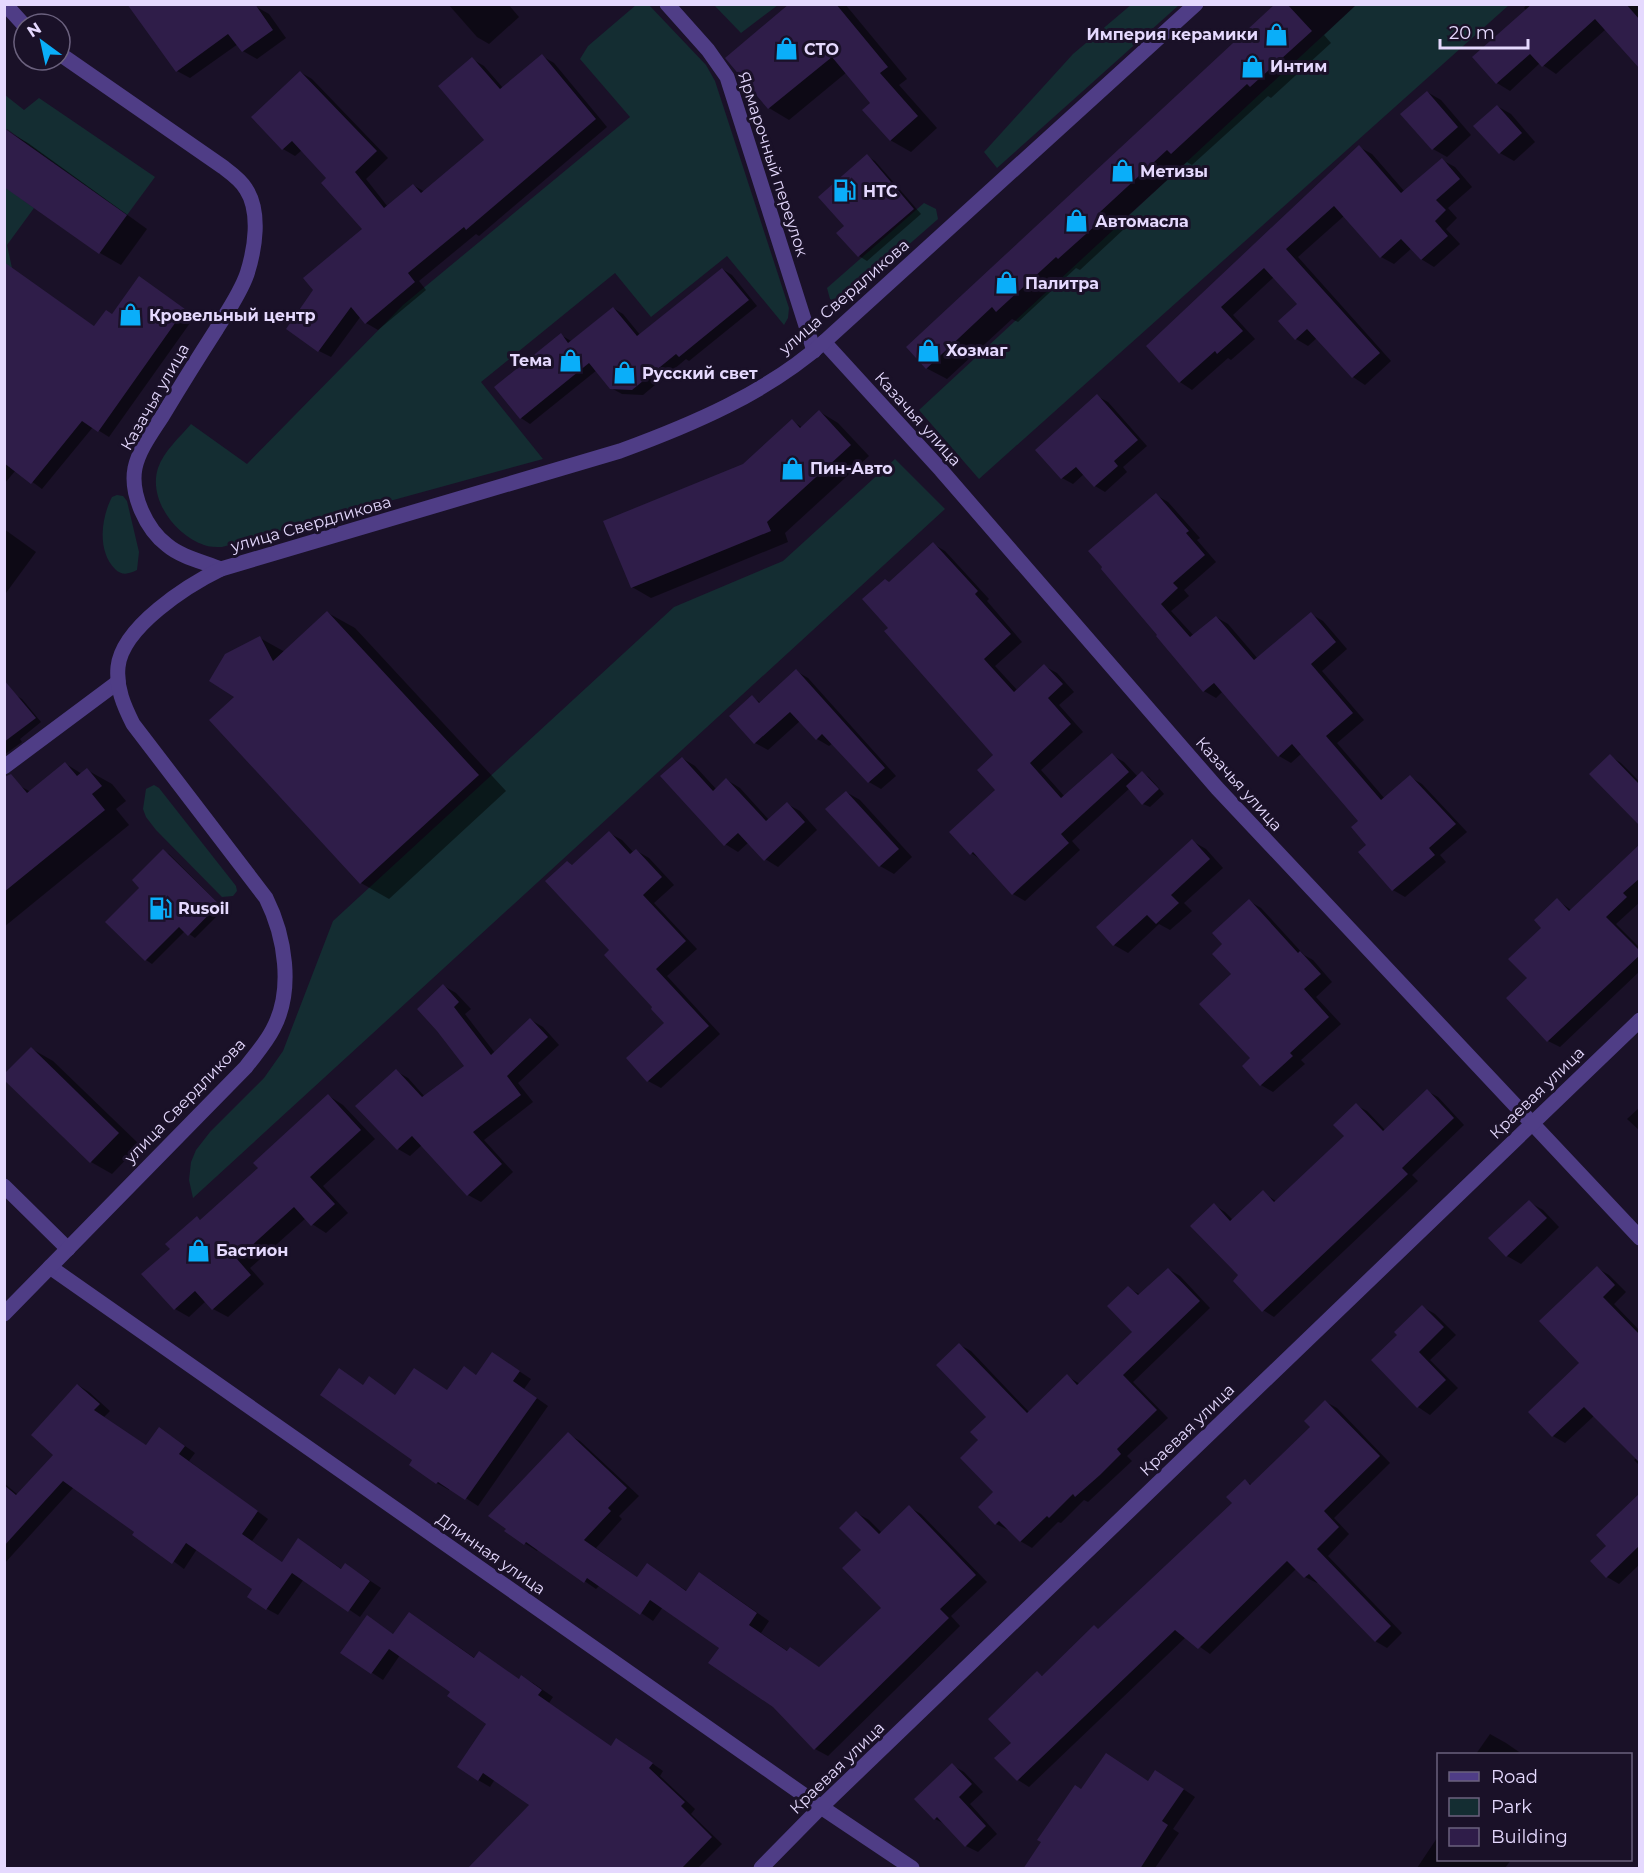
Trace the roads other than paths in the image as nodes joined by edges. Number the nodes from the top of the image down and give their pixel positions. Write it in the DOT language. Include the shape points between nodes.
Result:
graph roads {
  1 [pos="667,4"];
  2 [pos="1196,4"];
  3 [pos="72,62"];
  4 [pos="819,347"];
  5 [pos="221,569"];
  6 [pos="118,682"];
  7 [pos="4,766"];
  8 [pos="1640,1020"];
  9 [pos="1532,1124"];
  10 [pos="4,1186"];
  11 [pos="1640,1238"];
  12 [pos="68,1249"];
  13 [pos="50,1267"];
  14 [pos="4,1314"];
  15 [pos="821,1807"];
  16 [pos="761,1869"];
  17 [pos="912,1869"];
  1 -- 4 [label="street, Ярмарочный переулок" via="727,77"];
  2 -- 4 [label="street, улица Свердликова"];
  3 -- 5 [label="street, Казачья улица" via="223,167 241,182 250,197 255,228 247,274 135,467 134,484 153,531 176,551"];
  4 -- 5 [label="street, улица Свердликова" via="738,400 620,451"];
  4 -- 9 [label="street, Казачья улица" via="941,470 1217,788"];
  5 -- 6 [label="street, улица Свердликова" via="180,591 139,629 123,649"];
  6 -- 7 [label="street"];
  6 -- 12 [label="street, улица Свердликова" via="133,724 266,898 277,922 284,983 273,1030 246,1067"];
  8 -- 9 [label="street, Краевая улица"];
  9 -- 11 [label="street, Казачья улица"];
  9 -- 15 [label="street, Краевая улица"];
  10 -- 12 [label="street"];
  12 -- 13 [label="street, улица Свердликова"];
  13 -- 14 [label="street, улица Свердликова"];
  13 -- 15 [label="street, Длинная улица"];
  15 -- 16 [label="street, Краевая улица"];
  15 -- 17 [label="street, Длинная улица"];
}
